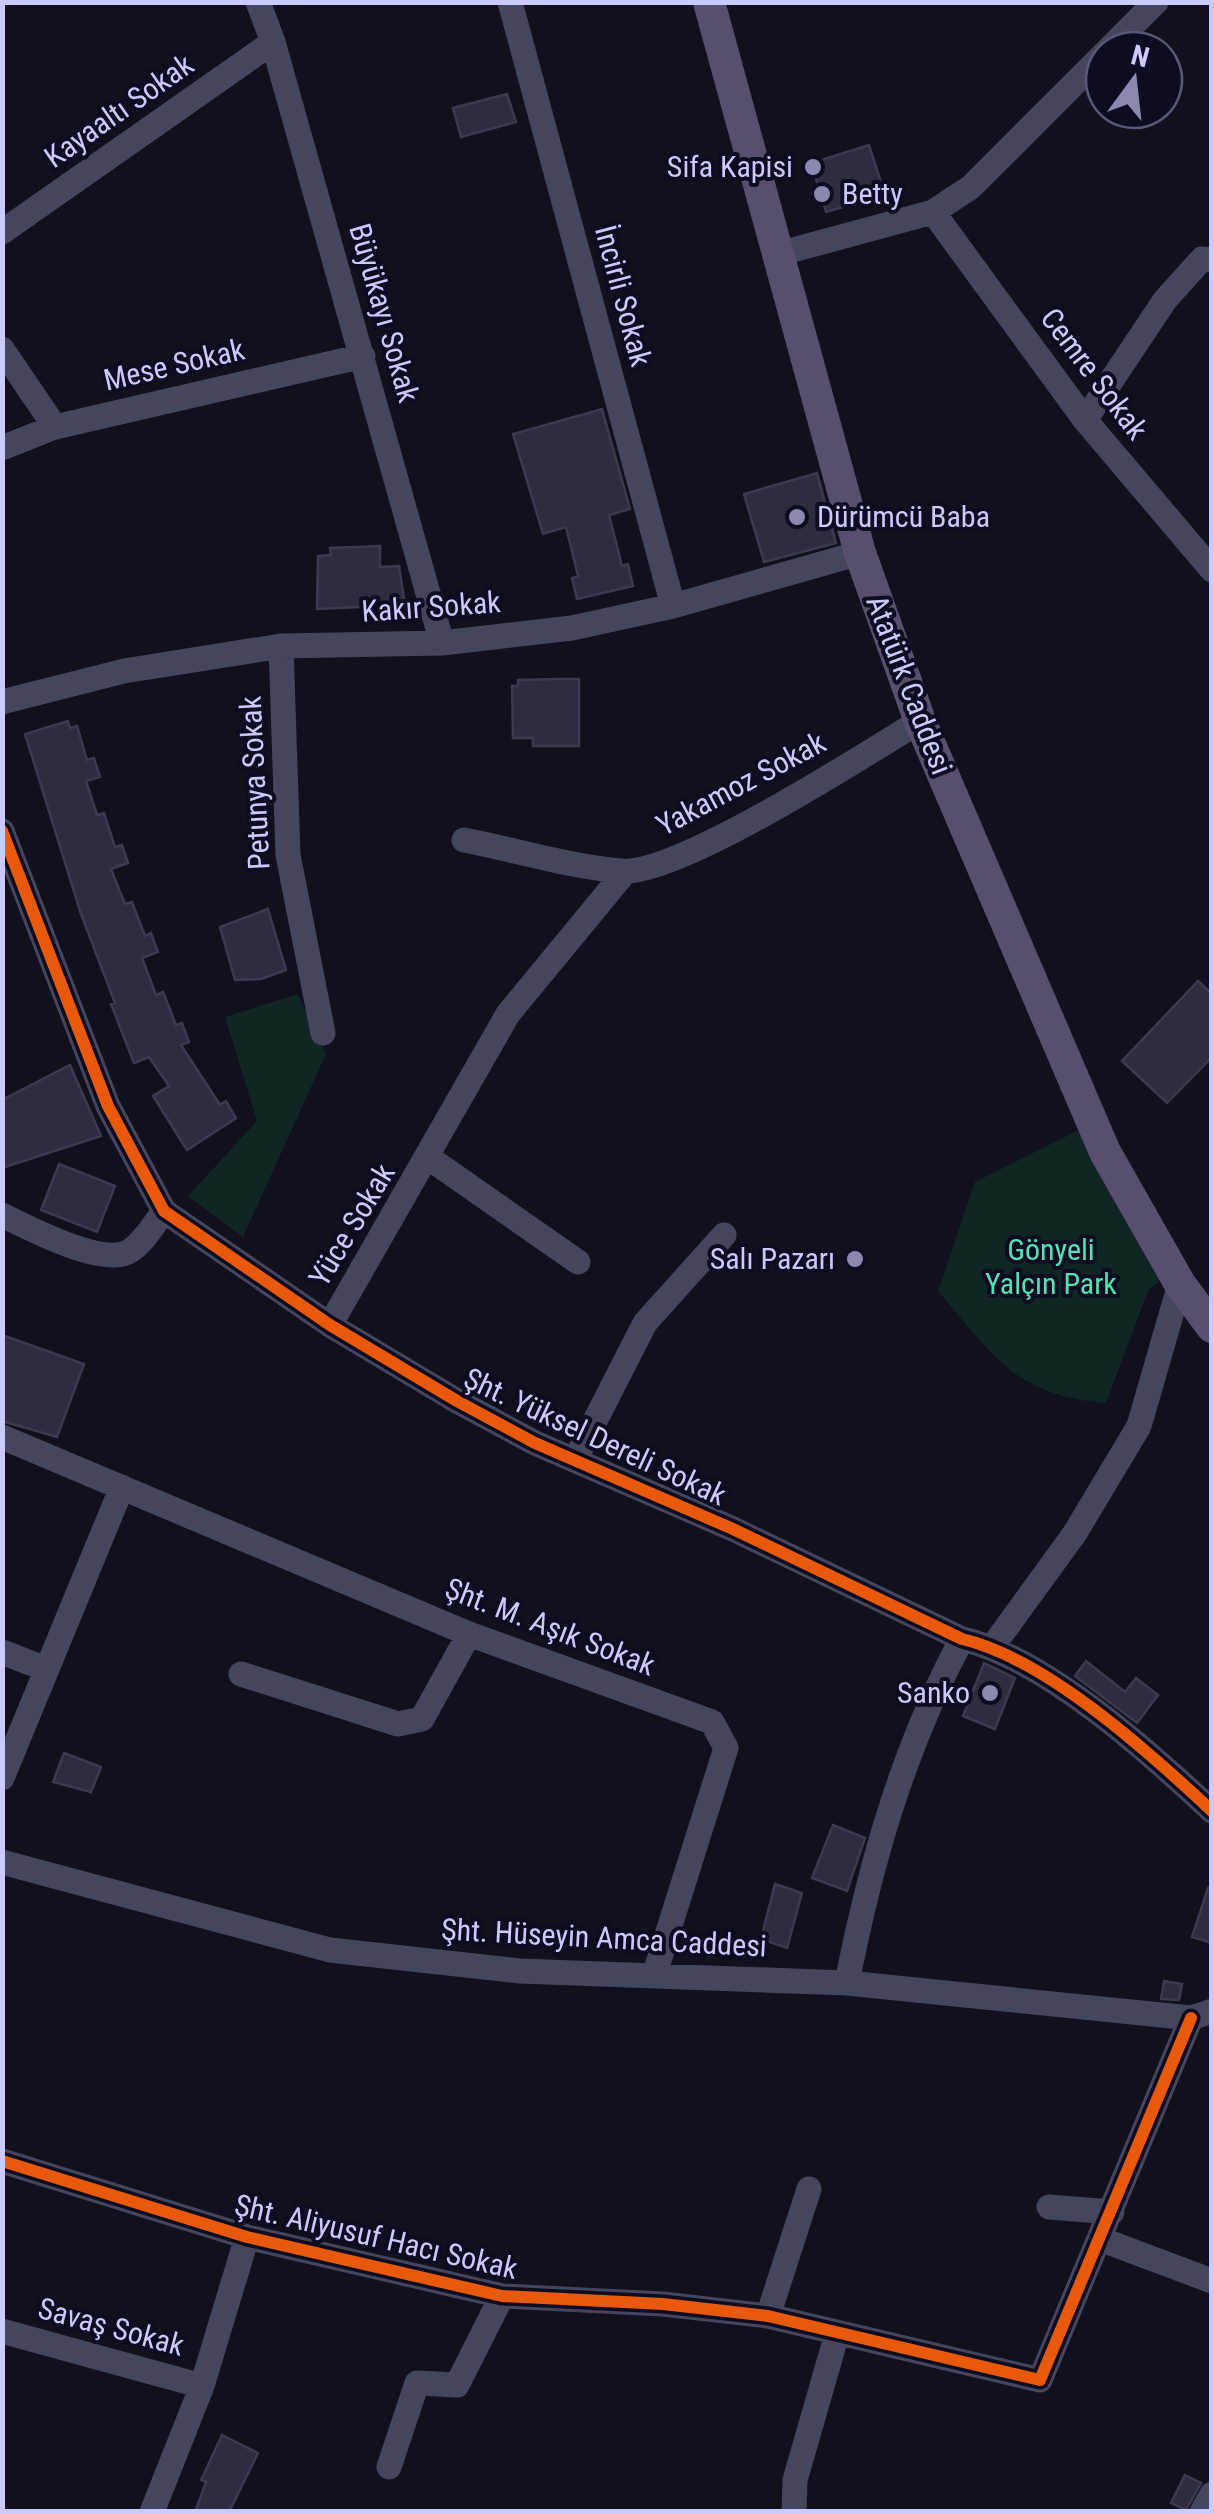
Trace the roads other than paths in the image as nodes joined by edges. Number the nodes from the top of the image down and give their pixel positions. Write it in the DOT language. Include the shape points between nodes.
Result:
graph roads {
  1 [pos="258,2"];
  2 [pos="510,2"];
  3 [pos="710,2"];
  4 [pos="1156,2"];
  5 [pos="1128,30"];
  6 [pos="273,42"];
  7 [pos="1084,74"];
  8 [pos="933,212"];
  9 [pos="2,232"];
  10 [pos="778,254"];
  11 [pos="1212,260"];
  12 [pos="2,349"];
  13 [pos="363,356"];
  14 [pos="1086,420"];
  15 [pos="55,427"];
  16 [pos="2,448"];
  17 [pos="860,553"];
  18 [pos="1212,570"];
  19 [pos="672,606"];
  20 [pos="442,643"];
  21 [pos="281,646"];
  22 [pos="2,702"];
  23 [pos="920,720"];
  24 [pos="2,830"];
  25 [pos="464,840"];
  26 [pos="625,872"];
  27 [pos="27,898"];
  28 [pos="2,907"];
  29 [pos="323,1033"];
  30 [pos="429,1158"];
  31 [pos="164,1211"];
  32 [pos="2,1215"];
  33 [pos="724,1235"];
  34 [pos="578,1262"];
  35 [pos="1180,1284"];
  36 [pos="1211,1324"];
  37 [pos="330,1325"];
  38 [pos="2,1437"];
  39 [pos="576,1458"];
  40 [pos="122,1486"];
  41 [pos="469,1634"];
  42 [pos="962,1638"];
  43 [pos="993,1646"];
  44 [pos="2,1652"];
  45 [pos="46,1669"];
  46 [pos="241,1674"];
  47 [pos="2,1778"];
  48 [pos="1212,1811"];
  49 [pos="2,1862"];
  50 [pos="655,1973"];
  51 [pos="848,1983"];
  52 [pos="1201,2014"];
  53 [pos="2,2161"];
  54 [pos="808,2189"];
  55 [pos="1049,2207"];
  56 [pos="1112,2212"];
  57 [pos="248,2237"];
  58 [pos="1100,2239"];
  59 [pos="1212,2281"];
  60 [pos="502,2296"];
  61 [pos="768,2316"];
  62 [pos="2,2330"];
  63 [pos="837,2334"];
  64 [pos="202,2386"];
  65 [pos="389,2467"];
  66 [pos="1212,2494"];
  67 [pos="152,2512"];
  68 [pos="794,2512"];
  69 [pos="1202,2512"];
  1 -- 6 [label="street, Büyükayı Sokak"];
  2 -- 19 [label="street, İncirli Sokak"];
  3 -- 10 [label="main road, Atatürk Caddesi"];
  4 -- 5 [label="street"];
  6 -- 9 [label="street, Kayaaltı Sokak"];
  6 -- 13 [label="street, Büyükayı Sokak"];
  7 -- 8 [label="street" via="971,187"];
  8 -- 10 [label="street"];
  8 -- 14 [label="street, Cemre Sokak"];
  10 -- 17 [label="main road, Atatürk Caddesi"];
  11 -- 14 [label="street" via="1202,259 1164,300"];
  12 -- 15 [label="street"];
  13 -- 15 [label="street, Mese Sokak"];
  13 -- 20 [label="street, Büyükayı Sokak"];
  14 -- 18 [label="street, Cemre Sokak"];
  15 -- 16 [label="street, Mese Sokak"];
  17 -- 19 [label="street, Kakır Sokak"];
  17 -- 23 [label="main road, Atatürk Caddesi"];
  19 -- 20 [label="street, Kakır Sokak" via="572,628"];
  20 -- 21 [label="street, Kakır Sokak"];
  21 -- 22 [label="street, Kakır Sokak" via="124,671"];
  21 -- 29 [label="street, Petunya Sokak" via="288,855"];
  23 -- 26 [label="street, Yakamoz Sokak" via="815,786 672,860"];
  23 -- 35 [label="main road, Atatürk Caddesi" via="1105,1152"];
  24 -- 27 [label="street, Şht. Yüksel Dereli Sokak"];
  25 -- 26 [label="street, Yakamoz Sokak"];
  26 -- 30 [label="street, Yüce Sokak" via="508,1014"];
  27 -- 28 [label="street"];
  27 -- 31 [label="street, Şht. Yüksel Dereli Sokak" via="108,1106"];
  30 -- 34 [label="street"];
  30 -- 37 [label="street, Yüce Sokak"];
  31 -- 32 [label="street" via="129,1252 110,1256"];
  31 -- 37 [label="street, Şht. Yüksel Dereli Sokak"];
  33 -- 39 [label="street" via="645,1323"];
  35 -- 36 [label="main road, Atatürk Caddesi"];
  35 -- 43 [label="street" via="1139,1426 1076,1534"];
  37 -- 39 [label="street, Şht. Yüksel Dereli Sokak" via="457,1402"];
  38 -- 40 [label="street, Şht. M. Aşık Sokak"];
  39 -- 42 [label="street, Şht. Yüksel Dereli Sokak"];
  40 -- 41 [label="street, Şht. M. Aşık Sokak"];
  40 -- 45 [label="street"];
  41 -- 46 [label="street" via="422,1719 398,1724"];
  41 -- 50 [label="street, Şht. M. Aşık Sokak" via="712,1722 726,1748"];
  42 -- 43 [label="street, Şht. Yüksel Dereli Sokak"];
  42 -- 51 [label="street" via="930,1698 866,1881"];
  43 -- 48 [label="street, Şht. Yüksel Dereli Sokak" via="1158,1760"];
  44 -- 45 [label="street"];
  45 -- 47 [label="street"];
  49 -- 50 [label="street, Şht. Hüseyin Amca Caddesi" via="330,1950 520,1971"];
  50 -- 51 [label="street, Şht. Hüseyin Amca Caddesi"];
  51 -- 52 [label="street, Şht. Hüseyin Amca Caddesi"];
  52 -- 56 [label="street"];
  53 -- 57 [label="street, Şht. Aliyusuf Hacı Sokak"];
  54 -- 61 [label="street"];
  55 -- 56 [label="street"];
  56 -- 58 [label="street"];
  57 -- 60 [label="street, Şht. Aliyusuf Hacı Sokak"];
  57 -- 64 [label="street"];
  58 -- 59 [label="street"];
  58 -- 63 [label="street, Şht. Aliyusuf Hacı Sokak" via="1040,2380"];
  60 -- 61 [label="street, Şht. Aliyusuf Hacı Sokak"];
  60 -- 65 [label="street" via="457,2385 416,2383"];
  61 -- 63 [label="street, Şht. Aliyusuf Hacı Sokak"];
  62 -- 64 [label="street, Savaş Sokak"];
  63 -- 68 [label="street" via="795,2480"];
  64 -- 67 [label="street"];
  66 -- 69 [label="street"];
}
